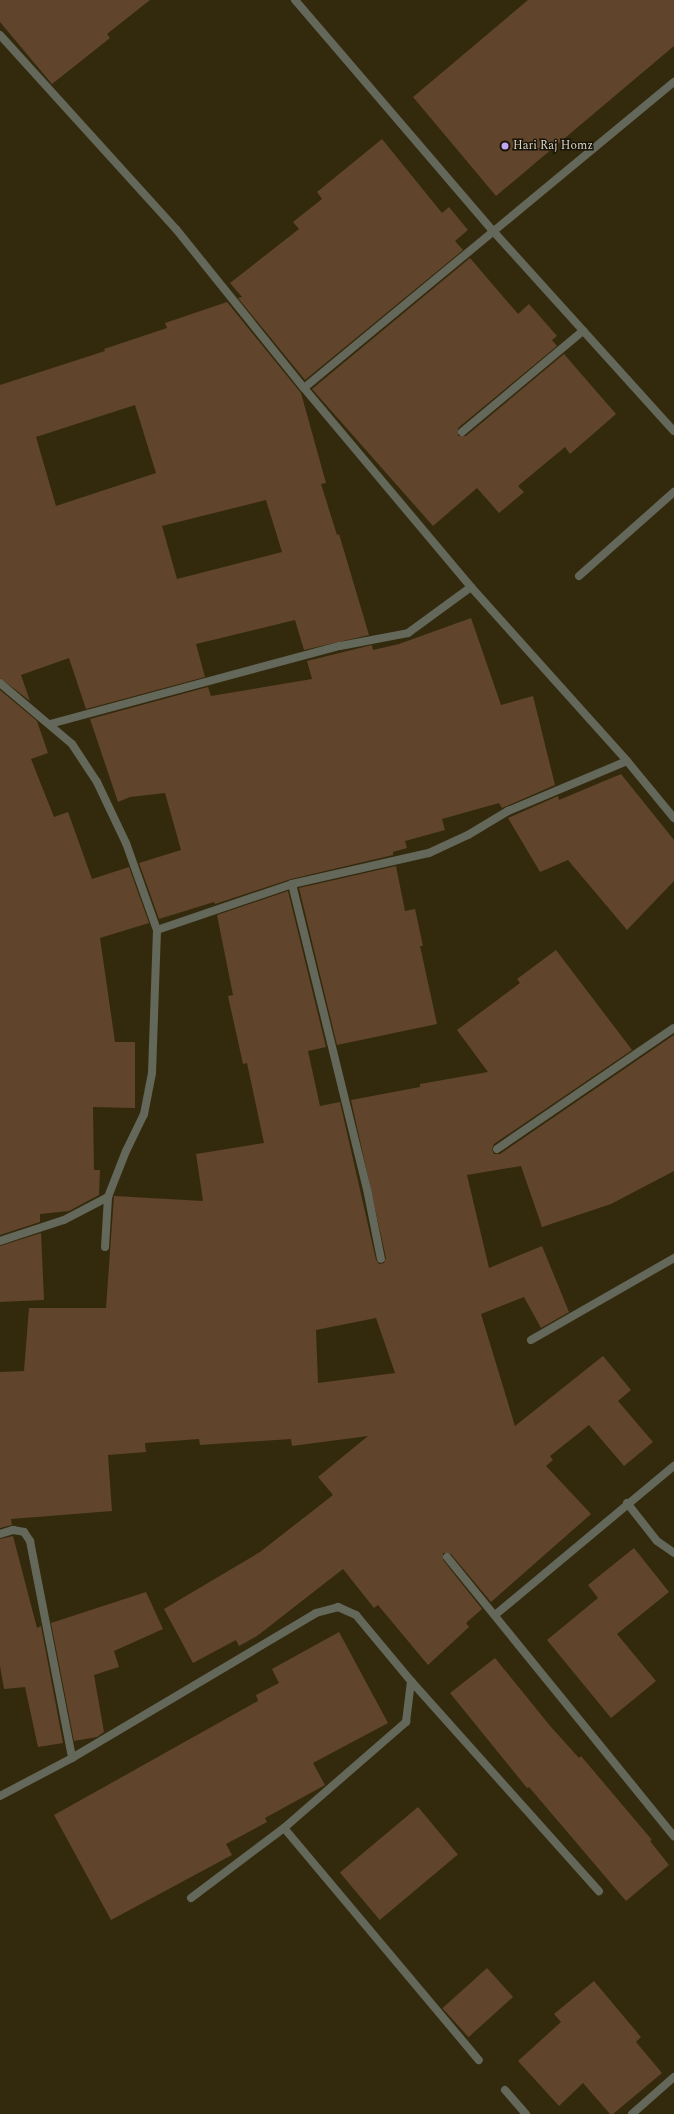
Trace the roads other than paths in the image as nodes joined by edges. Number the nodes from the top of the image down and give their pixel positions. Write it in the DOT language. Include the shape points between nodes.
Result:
graph roads {
  1 [pos="295,0"];
  2 [pos="0,35"];
  3 [pos="674,82"];
  4 [pos="494,232"];
  5 [pos="583,331"];
  6 [pos="304,388"];
  7 [pos="674,431"];
  8 [pos="462,432"];
  9 [pos="674,492"];
  10 [pos="579,576"];
  11 [pos="471,587"];
  12 [pos="0,683"];
  13 [pos="50,724"];
  14 [pos="626,761"];
  15 [pos="674,818"];
  16 [pos="292,884"];
  17 [pos="157,930"];
  18 [pos="674,1028"];
  19 [pos="497,1149"];
  20 [pos="108,1197"];
  21 [pos="0,1241"];
  22 [pos="105,1247"];
  23 [pos="674,1258"];
  24 [pos="381,1259"];
  25 [pos="531,1340"];
  26 [pos="674,1466"];
  27 [pos="627,1503"];
  28 [pos="0,1534"];
  29 [pos="674,1553"];
  30 [pos="447,1557"];
  31 [pos="495,1615"];
  32 [pos="411,1682"];
  33 [pos="72,1758"];
  34 [pos="0,1796"];
  35 [pos="284,1828"];
  36 [pos="674,1836"];
  37 [pos="599,1891"];
  38 [pos="191,1898"];
  39 [pos="478,2060"];
  40 [pos="674,2077"];
  41 [pos="505,2090"];
  42 [pos="526,2114"];
  43 [pos="632,2114"];
  1 -- 4 [label="street"];
  2 -- 6 [label="street" via="176,229"];
  3 -- 4 [label="street"];
  4 -- 5 [label="street"];
  4 -- 6 [label="street"];
  5 -- 7 [label="street"];
  5 -- 8 [label="street"];
  6 -- 11 [label="street"];
  9 -- 10 [label="street"];
  11 -- 13 [label="street" via="408,633 340,646"];
  11 -- 14 [label="street"];
  12 -- 13 [label="street" via="10,694"];
  13 -- 17 [label="street" via="72,744 97,782 126,843"];
  14 -- 15 [label="street"];
  14 -- 16 [label="street" via="508,811 468,835 429,853"];
  16 -- 17 [label="street"];
  16 -- 24 [label="street" via="366,1186"];
  17 -- 20 [label="street" via="152,1073 144,1114"];
  18 -- 19 [label="street"];
  20 -- 21 [label="street" via="64,1220"];
  20 -- 22 [label="street"];
  23 -- 25 [label="street"];
  26 -- 27 [label="street"];
  27 -- 29 [label="street" via="657,1541"];
  27 -- 31 [label="street"];
  28 -- 33 [label="street" via="14,1530 24,1532 30,1541"];
  30 -- 31 [label="street"];
  31 -- 36 [label="street"];
  32 -- 33 [label="street" via="356,1615 338,1607 316,1613"];
  32 -- 35 [label="street" via="406,1722"];
  32 -- 37 [label="street"];
  33 -- 34 [label="street"];
  35 -- 38 [label="street"];
  35 -- 39 [label="street"];
  40 -- 43 [label="street"];
  41 -- 42 [label="street"];
}
